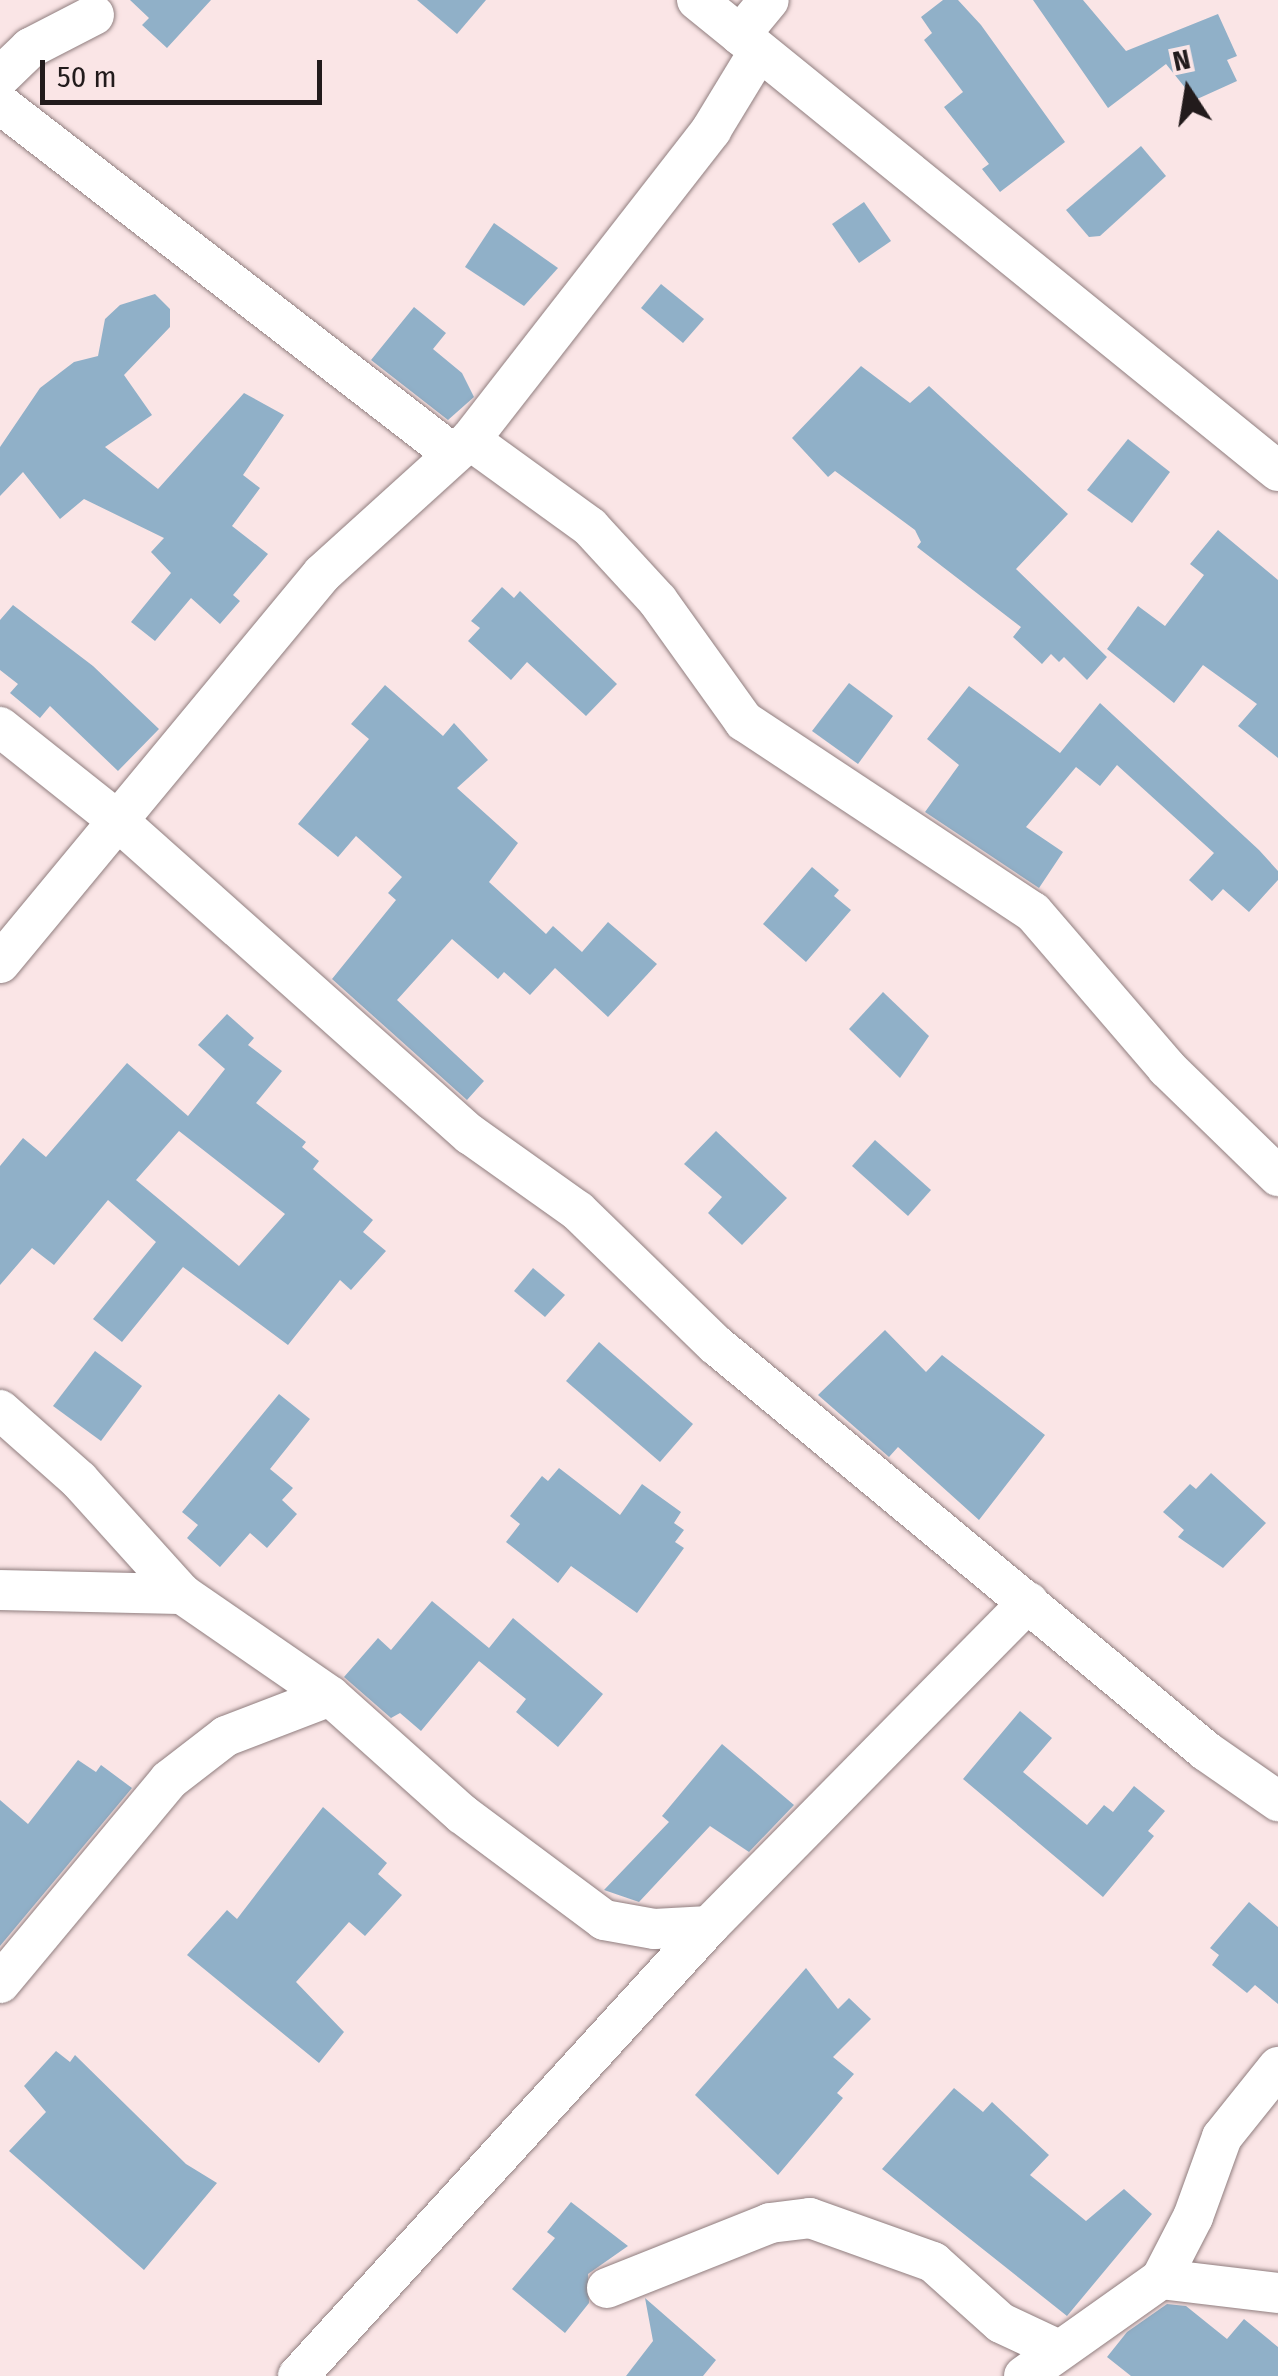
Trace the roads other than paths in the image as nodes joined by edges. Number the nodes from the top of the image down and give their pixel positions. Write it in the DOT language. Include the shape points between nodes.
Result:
graph roads {
  1 [pos="697,0"];
  2 [pos="769,0"];
  3 [pos="94,15"];
  4 [pos="750,43"];
  5 [pos="0,77"];
  6 [pos="0,104"];
  7 [pos="461,447"];
  8 [pos="1278,471"];
  9 [pos="0,727"];
  10 [pos="118,821"];
  11 [pos="0,964"];
  12 [pos="1278,1176"];
  13 [pos="0,1410"];
  14 [pos="0,1590"];
  15 [pos="182,1594"];
  16 [pos="1028,1602"];
  17 [pos="330,1696"];
  18 [pos="1278,1801"];
  19 [pos="709,1926"];
  20 [pos="0,1983"];
  21 [pos="1278,2067"];
  22 [pos="1161,2279"];
  23 [pos="607,2288"];
  24 [pos="1278,2294"];
  25 [pos="1043,2366"];
  26 [pos="298,2376"];
  1 -- 4 [label="street"];
  2 -- 4 [label="street"];
  3 -- 5 [label="street" via="30,48"];
  4 -- 7 [label="street" via="710,130"];
  4 -- 8 [label="street"];
  6 -- 7 [label="street"];
  7 -- 10 [label="street" via="346,548"];
  7 -- 12 [label="street" via="590,526 658,602 744,721 1033,912 1166,1068"];
  9 -- 10 [label="street"];
  10 -- 11 [label="street"];
  10 -- 16 [label="street" via="472,1134 578,1211 716,1346"];
  13 -- 15 [label="street" via="79,1480"];
  14 -- 15 [label="street"];
  15 -- 17 [label="street"];
  16 -- 18 [label="street"];
  16 -- 19 [label="street"];
  17 -- 19 [label="street" via="462,1814 604,1920 654,1928"];
  17 -- 20 [label="street" via="226,1736 169,1780"];
  19 -- 26 [label="street"];
  21 -- 22 [label="street" via="1222,2136 1193,2218"];
  22 -- 24 [label="street"];
  22 -- 25 [label="street"];
  23 -- 25 [label="street" via="770,2223 810,2218 933,2262"];
}
